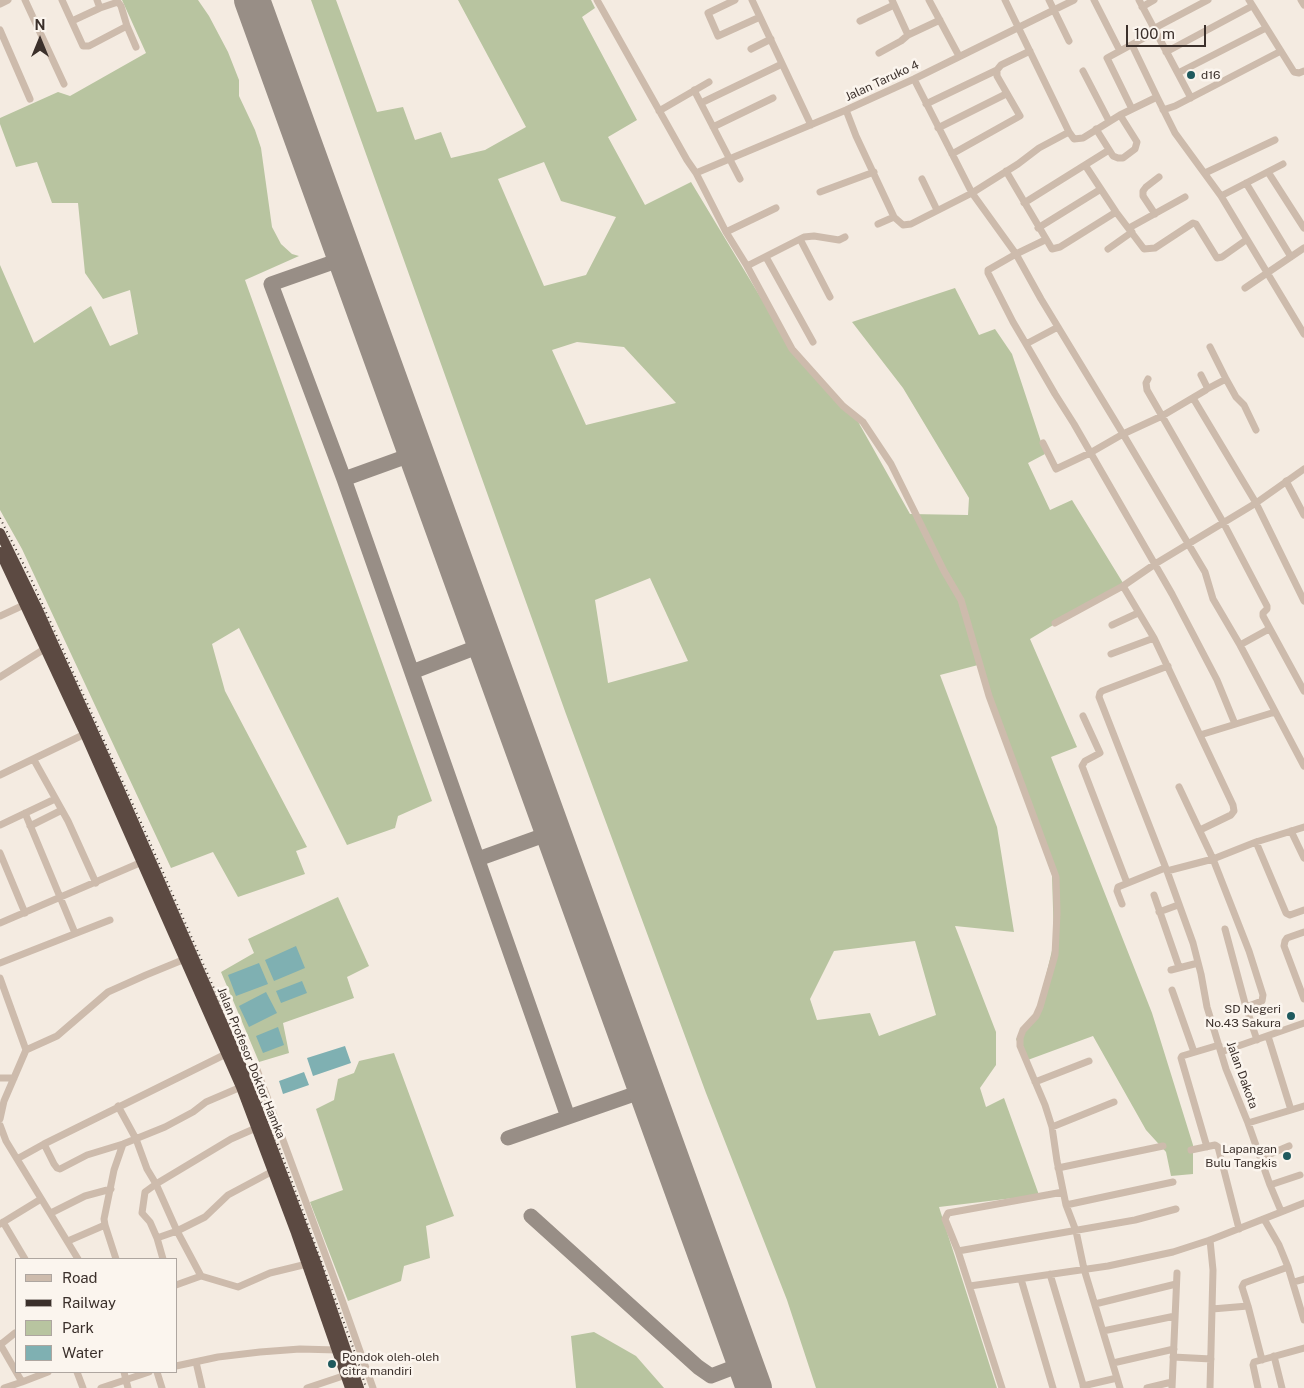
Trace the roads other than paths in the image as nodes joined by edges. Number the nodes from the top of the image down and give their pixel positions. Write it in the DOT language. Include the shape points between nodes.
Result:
graph roads {
  1 [pos="8,0"];
  2 [pos="25,0"];
  3 [pos="62,0"];
  4 [pos="97,0"];
  5 [pos="597,0"];
  6 [pos="735,0"];
  7 [pos="752,0"];
  8 [pos="929,0"];
  9 [pos="1005,0"];
  10 [pos="1049,0"];
  11 [pos="1074,0"];
  12 [pos="1094,0"];
  13 [pos="1154,0"];
  14 [pos="1208,0"];
  15 [pos="1301,0"];
  16 [pos="721,3"];
  17 [pos="893,3"];
  18 [pos="1140,3"];
  19 [pos="1250,3"];
  20 [pos="0,4"];
  21 [pos="1304,5"];
  22 [pos="100,8"];
  23 [pos="1054,9"];
  24 [pos="760,17"];
  25 [pos="940,20"];
  26 [pos="72,21"];
  27 [pos="860,21"];
  28 [pos="128,26"];
  29 [pos="1018,28"];
  30 [pos="1266,28"];
  31 [pos="0,30"];
  32 [pos="1154,31"];
  33 [pos="908,34"];
  34 [pos="771,39"];
  35 [pos="1069,41"];
  36 [pos="1132,45"];
  37 [pos="136,47"];
  38 [pos="751,49"];
  39 [pos="1030,51"];
  40 [pos="1120,51"];
  41 [pos="1281,51"];
  42 [pos="1166,52"];
  43 [pos="879,53"];
  44 [pos="959,56"];
  45 [pos="782,64"];
  46 [pos="997,70"];
  47 [pos="1083,71"];
  48 [pos="1304,71"];
  49 [pos="1178,74"];
  50 [pos="914,79"];
  51 [pos="709,82"];
  52 [pos="64,84"];
  53 [pos="694,90"];
  54 [pos="1006,94"];
  55 [pos="1157,97"];
  56 [pos="773,98"];
  57 [pos="1191,98"];
  58 [pos="30,99"];
  59 [pos="701,103"];
  60 [pos="926,104"];
  61 [pos="1132,109"];
  62 [pos="846,110"];
  63 [pos="1164,110"];
  64 [pos="660,111"];
  65 [pos="1120,115"];
  66 [pos="1109,121"];
  67 [pos="811,124"];
  68 [pos="713,127"];
  69 [pos="938,128"];
  70 [pos="1096,129"];
  71 [pos="1069,132"];
  72 [pos="1274,140"];
  73 [pos="1109,150"];
  74 [pos="952,154"];
  75 [pos="730,158"];
  76 [pos="1283,164"];
  77 [pos="1085,165"];
  78 [pos="1006,171"];
  79 [pos="874,172"];
  80 [pos="1268,172"];
  81 [pos="696,173"];
  82 [pos="1205,173"];
  83 [pos="1159,177"];
  84 [pos="740,179"];
  85 [pos="922,179"];
  86 [pos="1246,183"];
  87 [pos="1100,189"];
  88 [pos="820,192"];
  89 [pos="972,193"];
  90 [pos="1185,196"];
  91 [pos="1221,196"];
  92 [pos="1024,203"];
  93 [pos="776,208"];
  94 [pos="937,210"];
  95 [pos="1116,212"];
  96 [pos="1155,214"];
  97 [pos="894,216"];
  98 [pos="878,224"];
  99 [pos="1038,228"];
  100 [pos="1304,228"];
  101 [pos="1130,230"];
  102 [pos="726,232"];
  103 [pos="845,237"];
  104 [pos="800,239"];
  105 [pos="1045,240"];
  106 [pos="1246,240"];
  107 [pos="1304,248"];
  108 [pos="1108,250"];
  109 [pos="1016,254"];
  110 [pos="766,257"];
  111 [pos="1291,257"];
  112 [pos="747,266"];
  113 [pos="1269,274"];
  114 [pos="1245,288"];
  115 [pos="830,296"];
  116 [pos="1058,326"];
  117 [pos="1304,334"];
  118 [pos="813,342"];
  119 [pos="1026,344"];
  120 [pos="1210,347"];
  121 [pos="1201,375"];
  122 [pos="1148,379"];
  123 [pos="1226,379"];
  124 [pos="1207,388"];
  125 [pos="1193,398"];
  126 [pos="1162,416"];
  127 [pos="1256,430"];
  128 [pos="1123,434"];
  129 [pos="1043,443"];
  130 [pos="1090,453"];
  131 [pos="1304,469"];
  132 [pos="1286,481"];
  133 [pos="1256,503"];
  134 [pos="1303,512"];
  135 [pos="1223,522"];
  136 [pos="0,533"];
  137 [pos="1189,543"];
  138 [pos="0,552"];
  139 [pos="1154,564"];
  140 [pos="4,568"];
  141 [pos="1123,586"];
  142 [pos="1304,601"];
  143 [pos="26,604"];
  144 [pos="34,612"];
  145 [pos="1138,613"];
  146 [pos="0,616"];
  147 [pos="1054,623"];
  148 [pos="1112,625"];
  149 [pos="1270,629"];
  150 [pos="1154,638"];
  151 [pos="1240,645"];
  152 [pos="46,648"];
  153 [pos="1111,654"];
  154 [pos="1168,666"];
  155 [pos="0,677"];
  156 [pos="1304,691"];
  157 [pos="1275,712"];
  158 [pos="1084,716"];
  159 [pos="1235,724"];
  160 [pos="85,734"];
  161 [pos="1200,735"];
  162 [pos="34,760"];
  163 [pos="1304,766"];
  164 [pos="0,776"];
  165 [pos="113,786"];
  166 [pos="1179,787"];
  167 [pos="55,799"];
  168 [pos="121,804"];
  169 [pos="62,810"];
  170 [pos="25,813"];
  171 [pos="0,826"];
  172 [pos="30,826"];
  173 [pos="1304,827"];
  174 [pos="1200,830"];
  175 [pos="1291,831"];
  176 [pos="1256,842"];
  177 [pos="0,853"];
  178 [pos="1304,858"];
  179 [pos="1213,860"];
  180 [pos="142,862"];
  181 [pos="1166,870"];
  182 [pos="96,883"];
  183 [pos="1127,883"];
  184 [pos="1154,895"];
  185 [pos="61,898"];
  186 [pos="1122,904"];
  187 [pos="1178,905"];
  188 [pos="1304,910"];
  189 [pos="168,911"];
  190 [pos="1159,912"];
  191 [pos="25,913"];
  192 [pos="110,920"];
  193 [pos="0,923"];
  194 [pos="1225,928"];
  195 [pos="1304,932"];
  196 [pos="75,933"];
  197 [pos="185,960"];
  198 [pos="1198,962"];
  199 [pos="0,963"];
  200 [pos="1179,967"];
  201 [pos="1170,970"];
  202 [pos="0,978"];
  203 [pos="1172,990"];
  204 [pos="1304,999"];
  205 [pos="1246,1007"];
  206 [pos="214,1014"];
  207 [pos="1304,1023"];
  208 [pos="1268,1036"];
  209 [pos="1257,1040"];
  210 [pos="1220,1048"];
  211 [pos="26,1050"];
  212 [pos="1194,1052"];
  213 [pos="226,1054"];
  214 [pos="1089,1061"];
  215 [pos="256,1068"];
  216 [pos="0,1078"];
  217 [pos="14,1078"];
  218 [pos="1035,1082"];
  219 [pos="241,1087"];
  220 [pos="1114,1102"];
  221 [pos="118,1106"];
  222 [pos="1304,1106"];
  223 [pos="1291,1110"];
  224 [pos="0,1119"];
  225 [pos="1248,1123"];
  226 [pos="0,1125"];
  227 [pos="1052,1127"];
  228 [pos="256,1128"];
  229 [pos="136,1139"];
  230 [pos="44,1144"];
  231 [pos="123,1144"];
  232 [pos="1163,1146"];
  233 [pos="1289,1146"];
  234 [pos="1207,1147"];
  235 [pos="1191,1150"];
  236 [pos="1260,1158"];
  237 [pos="17,1159"];
  238 [pos="1058,1168"];
  239 [pos="273,1171"];
  240 [pos="1300,1175"];
  241 [pos="1173,1182"];
  242 [pos="156,1184"];
  243 [pos="1270,1185"];
  244 [pos="111,1189"];
  245 [pos="1063,1192"];
  246 [pos="41,1199"];
  247 [pos="1304,1202"];
  248 [pos="1066,1205"];
  249 [pos="1176,1209"];
  250 [pos="1281,1211"];
  251 [pos="51,1213"];
  252 [pos="1264,1219"];
  253 [pos="1,1223"];
  254 [pos="105,1225"];
  255 [pos="1239,1229"];
  256 [pos="299,1230"];
  257 [pos="177,1231"];
  258 [pos="1076,1231"];
  259 [pos="157,1238"];
  260 [pos="1210,1240"];
  261 [pos="68,1241"];
  262 [pos="958,1251"];
  263 [pos="24,1258"];
  264 [pos="77,1258"];
  265 [pos="116,1258"];
  266 [pos="163,1258"];
  267 [pos="307,1264"];
  268 [pos="1288,1267"];
  269 [pos="1084,1269"];
  270 [pos="1177,1272"];
  271 [pos="1050,1274"];
  272 [pos="201,1276"];
  273 [pos="1020,1278"];
  274 [pos="1304,1279"];
  275 [pos="1294,1282"];
  276 [pos="178,1284"];
  277 [pos="1176,1284"];
  278 [pos="970,1286"];
  279 [pos="1301,1296"];
  280 [pos="1095,1304"];
  281 [pos="1248,1306"];
  282 [pos="1212,1309"];
  283 [pos="1175,1316"];
  284 [pos="1304,1320"];
  285 [pos="1103,1331"];
  286 [pos="15,1334"];
  287 [pos="0,1345"];
  288 [pos="1304,1348"];
  289 [pos="337,1350"];
  290 [pos="1173,1353"];
  291 [pos="1274,1356"];
  292 [pos="1211,1359"];
  293 [pos="364,1360"];
  294 [pos="1262,1360"];
  295 [pos="196,1362"];
  296 [pos="351,1363"];
  297 [pos="1112,1363"];
  298 [pos="178,1366"];
  299 [pos="15,1370"];
  300 [pos="17,1373"];
  301 [pos="45,1373"];
  302 [pos="77,1373"];
  303 [pos="141,1373"];
  304 [pos="157,1373"];
  305 [pos="125,1375"];
  306 [pos="346,1375"];
  307 [pos="1117,1378"];
  308 [pos="22,1382"];
  309 [pos="1172,1385"];
  310 [pos="1083,1387"];
  311 [pos="4,1388"];
  312 [pos="84,1388"];
  313 [pos="101,1388"];
  314 [pos="128,1388"];
  315 [pos="162,1388"];
  316 [pos="202,1388"];
  317 [pos="307,1388"];
  318 [pos="350,1388"];
  319 [pos="359,1388"];
  320 [pos="373,1388"];
  321 [pos="1002,1388"];
  322 [pos="1053,1388"];
  323 [pos="1120,1388"];
  324 [pos="1147,1388"];
  325 [pos="1210,1388"];
  326 [pos="1258,1388"];
  327 [pos="1282,1388"];
  1 -- 20 [label="street"];
  2 -- 52 [label="street"];
  3 -- 26 [label="street"];
  4 -- 22 [label="street"];
  5 -- 64 [label="street"];
  6 -- 16 [label="street"];
  7 -- 24 [label="street"];
  8 -- 25 [label="street"];
  9 -- 29 [label="street"];
  10 -- 23 [label="street"];
  11 -- 23 [label="street, Jalan Taruko 4"];
  12 -- 40 [label="street"];
  13 -- 18 [label="street"];
  14 -- 32 [label="street"];
  15 -- 21 [label="street"];
  16 -- 24 [label="street" via="708,13 718,36"];
  17 -- 27 [label="street"];
  17 -- 33 [label="street"];
  18 -- 32 [label="street"];
  19 -- 30 [label="street"];
  19 -- 42 [label="street"];
  22 -- 26 [label="street"];
  22 -- 28 [label="street" via="119,3"];
  23 -- 29 [label="street, Jalan Taruko 4"];
  23 -- 35 [label="street"];
  24 -- 34 [label="street"];
  25 -- 33 [label="street"];
  25 -- 44 [label="street"];
  26 -- 28 [label="street" via="84,46"];
  28 -- 37 [label="street"];
  29 -- 39 [label="street"];
  29 -- 44 [label="street, Jalan Taruko 4"];
  30 -- 41 [label="street"];
  30 -- 49 [label="street"];
  31 -- 58 [label="street"];
  32 -- 36 [label="street"];
  32 -- 42 [label="street"];
  33 -- 43 [label="street"];
  34 -- 38 [label="street"];
  34 -- 45 [label="street"];
  36 -- 40 [label="street"];
  36 -- 55 [label="street"];
  39 -- 46 [label="street"];
  39 -- 71 [label="street"];
  40 -- 61 [label="street" via="1107,58"];
  41 -- 48 [label="street" via="1294,72"];
  41 -- 57 [label="street"];
  42 -- 49 [label="street"];
  44 -- 50 [label="street, Jalan Taruko 4"];
  45 -- 59 [label="street"];
  45 -- 67 [label="street"];
  46 -- 54 [label="street"];
  46 -- 60 [label="street"];
  47 -- 66 [label="street"];
  49 -- 57 [label="street"];
  50 -- 60 [label="street"];
  50 -- 62 [label="street, Jalan Taruko 4"];
  51 -- 53 [label="street"];
  53 -- 59 [label="street"];
  53 -- 64 [label="street"];
  54 -- 69 [label="street"];
  54 -- 74 [label="street" via="1020,116"];
  55 -- 61 [label="street"];
  55 -- 63 [label="street"];
  56 -- 68 [label="street"];
  57 -- 63 [label="street"];
  59 -- 68 [label="street"];
  60 -- 69 [label="street"];
  61 -- 65 [label="street"];
  62 -- 67 [label="street, Jalan Taruko 4"];
  62 -- 79 [label="street"];
  63 -- 82 [label="street" via="1175,133"];
  64 -- 81 [label="street"];
  65 -- 66 [label="street"];
  65 -- 73 [label="street" via="1137,144 1122,159 1113,156"];
  66 -- 70 [label="street"];
  67 -- 75 [label="street, Jalan Taruko 4"];
  68 -- 75 [label="street"];
  69 -- 74 [label="street"];
  70 -- 71 [label="street" via="1077,139"];
  70 -- 73 [label="street"];
  71 -- 78 [label="street"];
  72 -- 82 [label="street"];
  73 -- 77 [label="street"];
  74 -- 89 [label="street"];
  75 -- 81 [label="street, Jalan Taruko 4"];
  75 -- 84 [label="street"];
  76 -- 80 [label="street"];
  77 -- 87 [label="street"];
  77 -- 92 [label="street"];
  78 -- 89 [label="street"];
  78 -- 92 [label="street"];
  79 -- 88 [label="street"];
  79 -- 97 [label="street"];
  80 -- 86 [label="street"];
  80 -- 100 [label="street"];
  81 -- 102 [label="street"];
  82 -- 91 [label="street"];
  83 -- 96 [label="street" via="1142,193"];
  85 -- 94 [label="street"];
  86 -- 91 [label="street"];
  86 -- 111 [label="street"];
  87 -- 95 [label="street"];
  87 -- 99 [label="street"];
  89 -- 94 [label="street"];
  89 -- 109 [label="street"];
  90 -- 96 [label="street"];
  91 -- 106 [label="street"];
  92 -- 99 [label="street"];
  93 -- 102 [label="street"];
  94 -- 97 [label="street" via="905,226"];
  95 -- 101 [label="street"];
  95 -- 105 [label="street" via="1055,249"];
  96 -- 101 [label="street"];
  97 -- 98 [label="street"];
  99 -- 105 [label="street"];
  101 -- 106 [label="street" via="1148,250 1195,223 1217,258"];
  101 -- 108 [label="street"];
  102 -- 112 [label="street"];
  103 -- 104 [label="street" via="839,240 814,236"];
  104 -- 110 [label="street"];
  104 -- 115 [label="street"];
  105 -- 109 [label="street"];
  106 -- 113 [label="street"];
  107 -- 111 [label="street"];
  109 -- 116 [label="street"];
  109 -- 119 [label="street" via="989,268 988,273"];
  110 -- 112 [label="street"];
  110 -- 118 [label="street"];
  111 -- 113 [label="street"];
  112 -- 218 [label="street" via="792,349 843,406 863,422 891,464 961,600 989,696 1057,882 1056,946 1052,967 1039,1011 1020,1038 1021,1051"];
  113 -- 114 [label="street"];
  113 -- 117 [label="street"];
  116 -- 119 [label="street"];
  116 -- 128 [label="street"];
  119 -- 130 [label="street"];
  120 -- 123 [label="street"];
  121 -- 124 [label="street"];
  122 -- 126 [label="street" via="1146,388"];
  123 -- 124 [label="street"];
  123 -- 127 [label="street"];
  124 -- 125 [label="street"];
  125 -- 126 [label="street"];
  125 -- 133 [label="street"];
  126 -- 128 [label="street"];
  126 -- 135 [label="street"];
  128 -- 130 [label="street"];
  128 -- 137 [label="street"];
  129 -- 130 [label="street" via="1055,469"];
  130 -- 139 [label="street"];
  131 -- 132 [label="street"];
  132 -- 133 [label="street"];
  132 -- 134 [label="street"];
  133 -- 135 [label="street"];
  133 -- 142 [label="street"];
  135 -- 137 [label="street"];
  135 -- 149 [label="street" via="1267,606 1263,615"];
  136 -- 144 [label="highway"];
  137 -- 139 [label="street"];
  137 -- 151 [label="street" via="1205,572 1213,599"];
  138 -- 140 [label="highway"];
  139 -- 141 [label="street"];
  139 -- 159 [label="street" via="1212,670"];
  140 -- 143 [label="highway"];
  141 -- 145 [label="street"];
  141 -- 147 [label="street"];
  143 -- 144 [label="highway"];
  143 -- 146 [label="street"];
  144 -- 152 [label="highway"];
  144 -- 165 [label="highway"];
  145 -- 148 [label="street"];
  145 -- 150 [label="street"];
  149 -- 151 [label="street"];
  149 -- 156 [label="street"];
  150 -- 153 [label="street"];
  150 -- 154 [label="street"];
  151 -- 157 [label="street"];
  152 -- 155 [label="street"];
  152 -- 160 [label="highway"];
  154 -- 161 [label="street"];
  154 -- 181 [label="street, Jalan Dakota" via="1102,691 1099,696"];
  157 -- 159 [label="street"];
  157 -- 163 [label="street"];
  158 -- 183 [label="street" via="1100,753 1082,766"];
  159 -- 161 [label="street"];
  160 -- 162 [label="street"];
  160 -- 165 [label="highway"];
  161 -- 174 [label="street" via="1234,808 1231,815"];
  162 -- 164 [label="street"];
  162 -- 167 [label="street"];
  165 -- 168 [label="highway"];
  166 -- 174 [label="street"];
  167 -- 169 [label="street"];
  167 -- 170 [label="street"];
  168 -- 180 [label="highway"];
  168 -- 189 [label="highway"];
  169 -- 172 [label="street"];
  169 -- 182 [label="street"];
  170 -- 171 [label="street"];
  170 -- 172 [label="street"];
  172 -- 185 [label="street"];
  173 -- 175 [label="street"];
  174 -- 179 [label="street"];
  175 -- 176 [label="street"];
  175 -- 178 [label="street"];
  176 -- 179 [label="street"];
  176 -- 188 [label="street" via="1286,913 1290,915"];
  177 -- 191 [label="street"];
  179 -- 181 [label="street"];
  179 -- 205 [label="street" via="1263,996 1262,1001"];
  180 -- 182 [label="street"];
  180 -- 189 [label="highway"];
  181 -- 183 [label="street"];
  181 -- 187 [label="street, Jalan Dakota"];
  182 -- 185 [label="street"];
  183 -- 186 [label="street" via="1117,889"];
  184 -- 190 [label="street"];
  185 -- 191 [label="street"];
  185 -- 196 [label="street"];
  187 -- 190 [label="street"];
  187 -- 198 [label="street, Jalan Dakota"];
  189 -- 197 [label="highway, Jalan Profesor Doktor Hamka"];
  189 -- 206 [label="highway, Jalan Profesor Doktor Hamka"];
  190 -- 200 [label="street"];
  191 -- 193 [label="street"];
  192 -- 196 [label="street"];
  194 -- 205 [label="street"];
  195 -- 204 [label="street" via="1287,938 1284,946"];
  196 -- 199 [label="street"];
  197 -- 206 [label="highway, Jalan Profesor Doktor Hamka"];
  197 -- 211 [label="street" via="108,992 56,1036"];
  198 -- 200 [label="street"];
  198 -- 210 [label="street, Jalan Dakota"];
  200 -- 201 [label="street"];
  202 -- 211 [label="street"];
  203 -- 212 [label="street"];
  205 -- 209 [label="street"];
  206 -- 213 [label="highway, Jalan Profesor Doktor Hamka"];
  206 -- 256 [label="highway, Jalan Profesor Doktor Hamka" via="241,1065"];
  207 -- 208 [label="street"];
  208 -- 209 [label="street"];
  208 -- 223 [label="street"];
  209 -- 210 [label="street"];
  210 -- 212 [label="street"];
  210 -- 225 [label="street, Jalan Dakota"];
  211 -- 217 [label="street"];
  212 -- 234 [label="street" via="1181,1058"];
  213 -- 219 [label="highway, Jalan Profesor Doktor Hamka"];
  213 -- 221 [label="street"];
  214 -- 218 [label="street"];
  215 -- 293 [label="street"];
  216 -- 217 [label="street"];
  217 -- 224 [label="street"];
  218 -- 227 [label="street"];
  219 -- 228 [label="highway, Jalan Profesor Doktor Hamka"];
  219 -- 229 [label="street"];
  220 -- 227 [label="street"];
  221 -- 229 [label="street"];
  221 -- 230 [label="street"];
  222 -- 223 [label="street"];
  223 -- 225 [label="street"];
  225 -- 236 [label="street, Jalan Dakota"];
  226 -- 237 [label="street"];
  227 -- 238 [label="street"];
  228 -- 239 [label="highway, Jalan Profesor Doktor Hamka"];
  228 -- 242 [label="street" via="231,1139"];
  229 -- 231 [label="street"];
  229 -- 242 [label="street"];
  230 -- 231 [label="street" via="60,1169 87,1155"];
  230 -- 237 [label="street"];
  231 -- 244 [label="street"];
  232 -- 238 [label="street"];
  233 -- 236 [label="street"];
  234 -- 235 [label="street"];
  234 -- 255 [label="street" via="1218,1147"];
  236 -- 243 [label="street, Jalan Dakota"];
  237 -- 246 [label="street"];
  238 -- 245 [label="street"];
  239 -- 256 [label="highway, Jalan Profesor Doktor Hamka"];
  239 -- 257 [label="street" via="228,1195 205,1217"];
  240 -- 243 [label="street"];
  241 -- 248 [label="street"];
  242 -- 257 [label="street"];
  242 -- 259 [label="street" via="145,1190 142,1213"];
  243 -- 250 [label="street, Jalan Dakota"];
  244 -- 251 [label="street" via="85,1196"];
  244 -- 254 [label="street"];
  245 -- 248 [label="street"];
  245 -- 262 [label="street" via="948,1213 945,1218"];
  246 -- 251 [label="street"];
  246 -- 253 [label="street"];
  247 -- 250 [label="street"];
  248 -- 258 [label="street"];
  249 -- 258 [label="street"];
  250 -- 252 [label="street"];
  251 -- 261 [label="street"];
  252 -- 255 [label="street"];
  252 -- 268 [label="street"];
  253 -- 263 [label="street"];
  254 -- 261 [label="street"];
  254 -- 265 [label="street"];
  255 -- 260 [label="street"];
  256 -- 267 [label="highway"];
  256 -- 296 [label="highway"];
  257 -- 259 [label="street"];
  257 -- 272 [label="street"];
  258 -- 262 [label="street"];
  258 -- 269 [label="street"];
  259 -- 266 [label="street"];
  260 -- 269 [label="street" via="1135,1261"];
  260 -- 282 [label="street"];
  261 -- 264 [label="street"];
  262 -- 278 [label="street"];
  267 -- 272 [label="street" via="270,1273 236,1287"];
  267 -- 289 [label="highway"];
  268 -- 275 [label="street"];
  268 -- 281 [label="street" via="1244,1282 1242,1287"];
  269 -- 271 [label="street"];
  269 -- 280 [label="street"];
  270 -- 277 [label="street"];
  271 -- 273 [label="street"];
  271 -- 310 [label="street"];
  272 -- 276 [label="street"];
  273 -- 278 [label="street"];
  273 -- 322 [label="street"];
  274 -- 275 [label="street"];
  275 -- 279 [label="street"];
  277 -- 280 [label="street"];
  277 -- 283 [label="street"];
  278 -- 321 [label="street"];
  279 -- 284 [label="street"];
  280 -- 285 [label="street"];
  281 -- 282 [label="street"];
  281 -- 294 [label="street"];
  282 -- 292 [label="street"];
  283 -- 285 [label="street"];
  283 -- 290 [label="street"];
  285 -- 297 [label="street"];
  286 -- 287 [label="street"];
  287 -- 299 [label="street"];
  288 -- 291 [label="street"];
  289 -- 295 [label="street" via="276,1350"];
  289 -- 306 [label="highway"];
  290 -- 292 [label="street"];
  290 -- 297 [label="street"];
  290 -- 309 [label="street"];
  291 -- 294 [label="street"];
  291 -- 327 [label="street"];
  292 -- 325 [label="street"];
  293 -- 296 [label="street"];
  293 -- 320 [label="street"];
  294 -- 326 [label="street" via="1253,1363"];
  295 -- 298 [label="street"];
  295 -- 316 [label="street"];
  296 -- 319 [label="highway"];
  297 -- 307 [label="street"];
  300 -- 308 [label="street"];
  301 -- 308 [label="street"];
  302 -- 312 [label="street"];
  303 -- 305 [label="street"];
  304 -- 315 [label="street"];
  305 -- 313 [label="street"];
  305 -- 314 [label="street"];
  306 -- 317 [label="street"];
  306 -- 318 [label="highway"];
  307 -- 310 [label="street"];
  307 -- 323 [label="street"];
  308 -- 311 [label="street"];
  309 -- 324 [label="street"];
}
